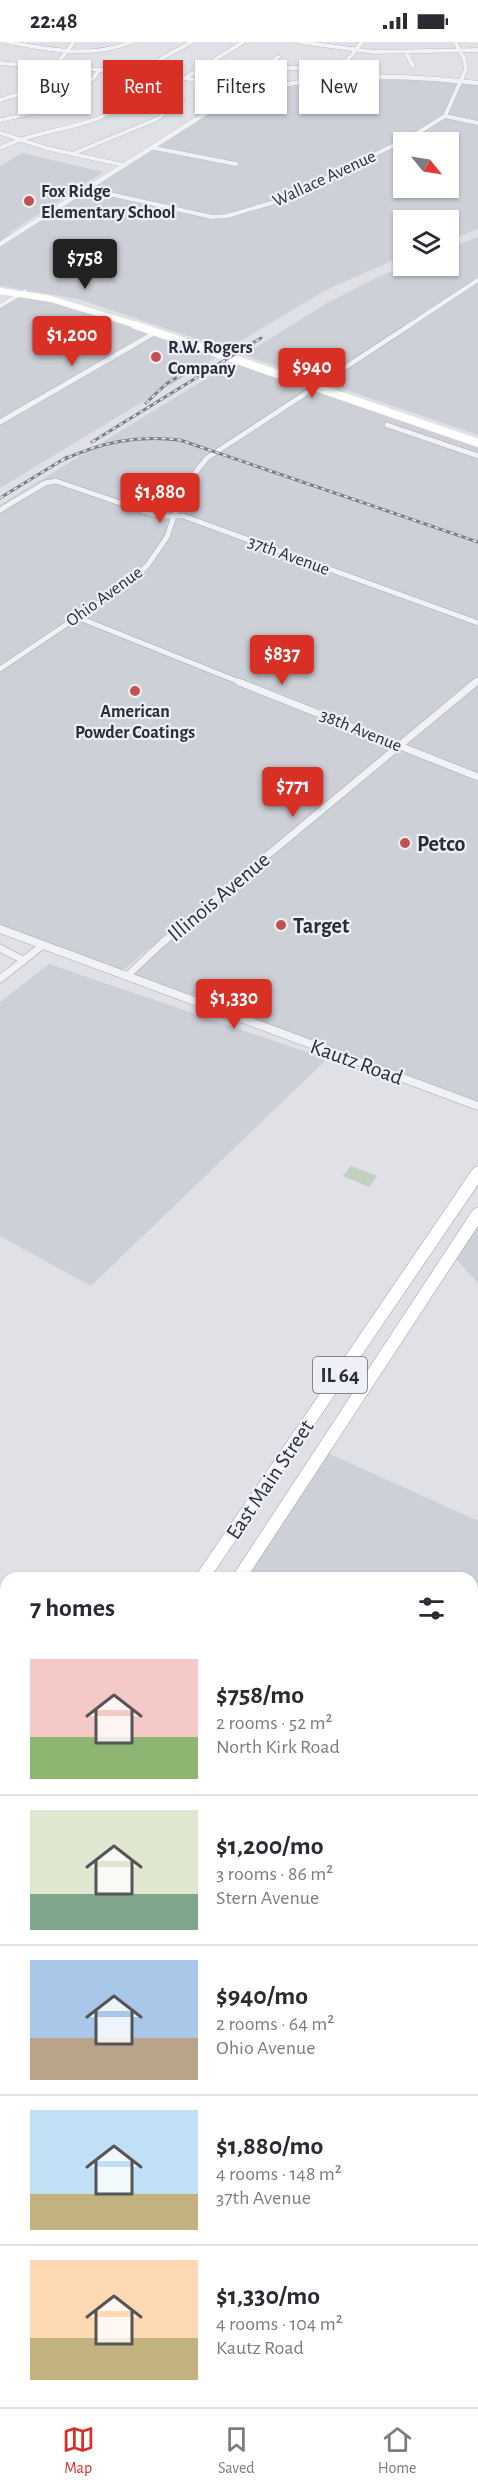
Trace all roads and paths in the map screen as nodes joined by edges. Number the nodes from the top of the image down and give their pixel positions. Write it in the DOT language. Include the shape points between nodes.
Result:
graph roads {
  1 [pos="11,42"];
  2 [pos="74,42"];
  3 [pos="131,42"];
  4 [pos="192,42"];
  5 [pos="243,42"];
  6 [pos="300,42"];
  7 [pos="362,42"];
  8 [pos="455,42"];
  9 [pos="65,49"];
  10 [pos="354,50"];
  11 [pos="478,50"];
  12 [pos="460,51"];
  13 [pos="406,53"];
  14 [pos="278,57"];
  15 [pos="58,60"];
  16 [pos="162,60"];
  17 [pos="215,60"];
  18 [pos="274,60"];
  19 [pos="0,63"];
  20 [pos="18,65"];
  21 [pos="287,66"];
  22 [pos="413,66"];
  23 [pos="91,70"];
  24 [pos="99,70"];
  25 [pos="103,70"];
  26 [pos="195,72"];
  27 [pos="183,77"];
  28 [pos="187,77"];
  29 [pos="195,79"];
  30 [pos="462,81"];
  31 [pos="478,83"];
  32 [pos="287,86"];
  33 [pos="18,95"];
  34 [pos="0,100"];
  35 [pos="109,114"];
  36 [pos="166,114"];
  37 [pos="206,114"];
  38 [pos="445,116"];
  39 [pos="0,120"];
  40 [pos="478,123"];
  41 [pos="0,133"];
  42 [pos="18,139"];
  43 [pos="0,148"];
  44 [pos="154,148"];
  45 [pos="72,154"];
  46 [pos="236,164"];
  47 [pos="123,165"];
  48 [pos="87,189"];
  49 [pos="0,244"];
  50 [pos="478,280"];
  51 [pos="0,289"];
  52 [pos="24,293"];
  53 [pos="0,306"];
  54 [pos="159,330"];
  55 [pos="318,385"];
  56 [pos="0,422"];
  57 [pos="387,425"];
  58 [pos="478,437"];
  59 [pos="478,443"];
  60 [pos="478,456"];
  61 [pos="0,510"];
  62 [pos="174,515"];
  63 [pos="77,617"];
  64 [pos="478,623"];
  65 [pos="0,669"];
  66 [pos="478,680"];
  67 [pos="400,746"];
  68 [pos="478,777"];
  69 [pos="0,929"];
  70 [pos="43,945"];
  71 [pos="0,948"];
  72 [pos="23,960"];
  73 [pos="127,976"];
  74 [pos="0,979"];
  75 [pos="478,1106"];
  76 [pos="478,1173"];
  77 [pos="478,1214"];
  78 [pos="206,1572"];
  79 [pos="244,1572"];
  1 -- 9 [label="street"];
  2 -- 9 [label="street"];
  3 -- 9 [label="street" via="111,50"];
  4 -- 16 [label="street"];
  5 -- 17 [label="street"];
  6 -- 10 [label="street"];
  7 -- 10 [label="street"];
  8 -- 12 [label="street"];
  9 -- 15 [label="street"];
  10 -- 13 [label="street"];
  10 -- 21 [label="street" via="340,62"];
  11 -- 12 [label="street"];
  12 -- 13 [label="street"];
  12 -- 30 [label="street" via="466,69"];
  13 -- 22 [label="street"];
  14 -- 18 [label="street"];
  19 -- 20 [label="street"];
  23 -- 24 [label="street"];
  24 -- 25 [label="street"];
  24 -- 39 [label="street" via="89,88 68,102"];
  26 -- 28 [label="street"];
  27 -- 28 [label="street"];
  28 -- 29 [label="street"];
  30 -- 31 [label="street"];
  30 -- 32 [label="street" via="343,79"];
  30 -- 38 [label="street"];
  33 -- 34 [label="street"];
  35 -- 42 [label="street"];
  36 -- 45 [label="street" via="144,127"];
  37 -- 44 [label="street"];
  38 -- 40 [label="street"];
  38 -- 48 [label="street, Wallace Avenue" via="278,201 227,216 205,216"];
  41 -- 42 [label="street"];
  42 -- 43 [label="street"];
  42 -- 45 [label="street"];
  44 -- 46 [label="street"];
  44 -- 47 [label="street"];
  45 -- 47 [label="street"];
  47 -- 48 [label="street"];
  48 -- 49 [label="street"];
  50 -- 55 [label="street, Ohio Avenue"];
  51 -- 52 [label="main road"];
  52 -- 53 [label="street"];
  52 -- 54 [label="main road"];
  54 -- 55 [label="main road"];
  54 -- 56 [label="street"];
  55 -- 58 [label="main road"];
  55 -- 59 [label="main road"];
  55 -- 62 [label="street, Ohio Avenue" via="200,465 184,487"];
  57 -- 60 [label="street"];
  61 -- 62 [label="street, 37th Avenue" via="45,483 56,481 158,516"];
  62 -- 63 [label="street, Ohio Avenue" via="167,537 147,566"];
  62 -- 64 [label="street, 37th Avenue"];
  63 -- 65 [label="street, Ohio Avenue"];
  63 -- 67 [label="street, 38th Avenue"];
  66 -- 67 [label="street, Illinois Avenue"];
  67 -- 68 [label="street, 38th Avenue"];
  67 -- 73 [label="street, Illinois Avenue"];
  69 -- 70 [label="street, Kautz Road"];
  70 -- 72 [label="street"];
  70 -- 73 [label="street, Kautz Road"];
  71 -- 72 [label="street"];
  72 -- 74 [label="street"];
  73 -- 75 [label="street, Kautz Road"];
  76 -- 78 [label="main road, East Main Street / IL 64"];
  77 -- 79 [label="main road, East Main Street / IL 64"];
}
